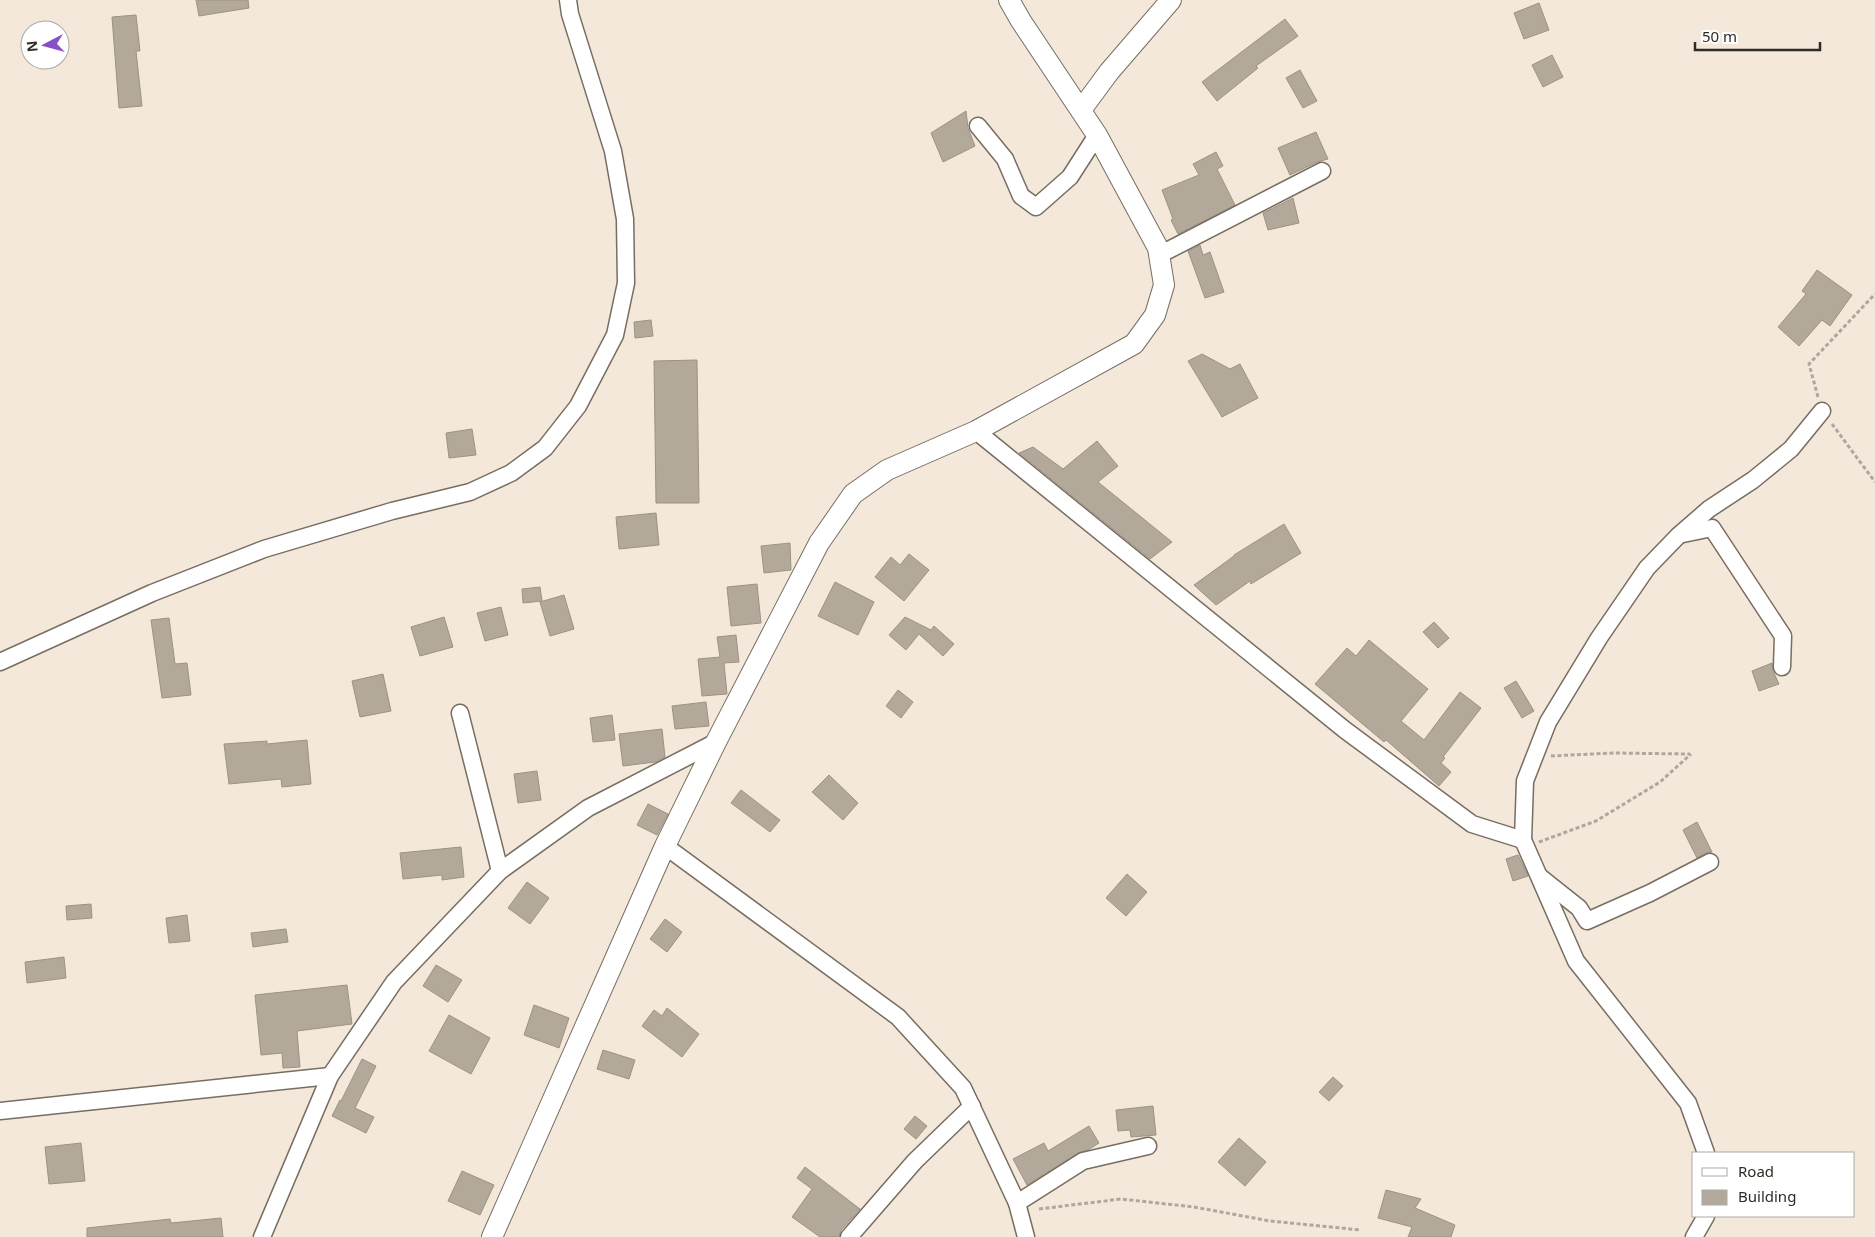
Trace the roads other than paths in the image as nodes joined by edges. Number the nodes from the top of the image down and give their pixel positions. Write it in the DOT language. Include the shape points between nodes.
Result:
graph roads {
  1 [pos="568,0"];
  2 [pos="1009,0"];
  3 [pos="1172,0"];
  4 [pos="1081,110"];
  5 [pos="978,126"];
  6 [pos="1097,135"];
  7 [pos="1322,171"];
  8 [pos="1159,255"];
  9 [pos="1822,411"];
  10 [pos="976,430"];
  11 [pos="1678,536"];
  12 [pos="0,662"];
  13 [pos="1782,667"];
  14 [pos="460,713"];
  15 [pos="716,742"];
  16 [pos="1525,843"];
  17 [pos="665,846"];
  18 [pos="1710,862"];
  19 [pos="500,871"];
  20 [pos="1538,875"];
  21 [pos="330,1076"];
  22 [pos="972,1106"];
  23 [pos="0,1111"];
  24 [pos="1148,1146"];
  25 [pos="1706,1152"];
  26 [pos="1018,1208"];
  27 [pos="1705,1217"];
  28 [pos="262,1237"];
  29 [pos="492,1237"];
  30 [pos="849,1237"];
  31 [pos="1026,1237"];
  32 [pos="1694,1237"];
  1 -- 12 [label="street" via="613,151 625,219 626,283 616,335 578,406 545,448 511,473 470,492 264,549 152,593"];
  2 -- 4 [label="street"];
  3 -- 4 [label="street" via="1109,72"];
  4 -- 6 [label="street"];
  5 -- 6 [label="street" via="1005,159 1021,196 1036,207 1070,177"];
  6 -- 8 [label="street" via="1146,224"];
  7 -- 8 [label="street"];
  8 -- 10 [label="street" via="1164,285 1155,315 1134,344"];
  9 -- 11 [label="street" via="1791,449"];
  10 -- 15 [label="street" via="887,470 853,494 819,543"];
  10 -- 16 [label="street" via="1345,730 1472,824"];
  11 -- 13 [label="street" via="1712,528 1782,636"];
  11 -- 16 [label="street" via="1647,568 1599,638 1548,722 1525,781"];
  14 -- 19 [label="street"];
  15 -- 17 [label="street"];
  15 -- 19 [label="street" via="588,808"];
  16 -- 20 [label="street"];
  17 -- 22 [label="street" via="898,1017 963,1088"];
  17 -- 29 [label="street"];
  18 -- 20 [label="street" via="1587,921 1579,908"];
  19 -- 21 [label="street" via="394,982"];
  20 -- 25 [label="street" via="1576,961 1688,1103"];
  21 -- 23 [label="street"];
  21 -- 28 [label="street"];
  22 -- 26 [label="street"];
  22 -- 30 [label="street" via="915,1161"];
  24 -- 26 [label="street" via="1083,1161"];
  26 -- 31 [label="street"];
  27 -- 32 [label="street"];
}
